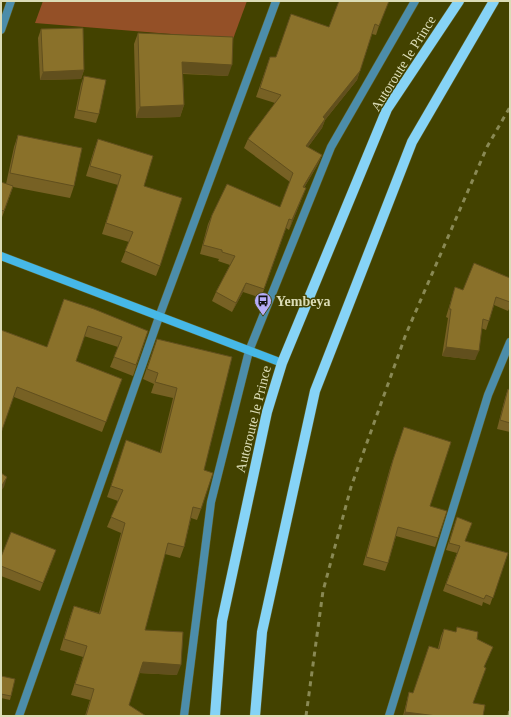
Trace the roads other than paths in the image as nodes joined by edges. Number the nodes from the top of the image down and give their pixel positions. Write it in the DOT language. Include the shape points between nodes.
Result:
graph roads {
  1 [pos="11,1"];
  2 [pos="276,1"];
  3 [pos="415,1"];
  4 [pos="459,1"];
  5 [pos="494,1"];
  6 [pos="1,30"];
  7 [pos="1,256"];
  8 [pos="159,317"];
  9 [pos="510,342"];
  10 [pos="249,350"];
  11 [pos="282,363"];
  12 [pos="19,716"];
  13 [pos="184,716"];
  14 [pos="215,716"];
  15 [pos="254,716"];
  16 [pos="389,716"];
  1 -- 6 [label="street"];
  2 -- 8 [label="street"];
  3 -- 10 [label="street" via="331,147"];
  4 -- 11 [label="main road, Autoroute le Prince" via="387,109"];
  5 -- 15 [label="main road" via="412,142 315,391 262,632"];
  7 -- 8 [label="street"];
  8 -- 10 [label="street"];
  8 -- 12 [label="street"];
  9 -- 16 [label="street" via="488,395"];
  10 -- 11 [label="street"];
  10 -- 13 [label="street" via="211,502"];
  11 -- 14 [label="main road, Autoroute le Prince" via="267,412 222,622"];
}
